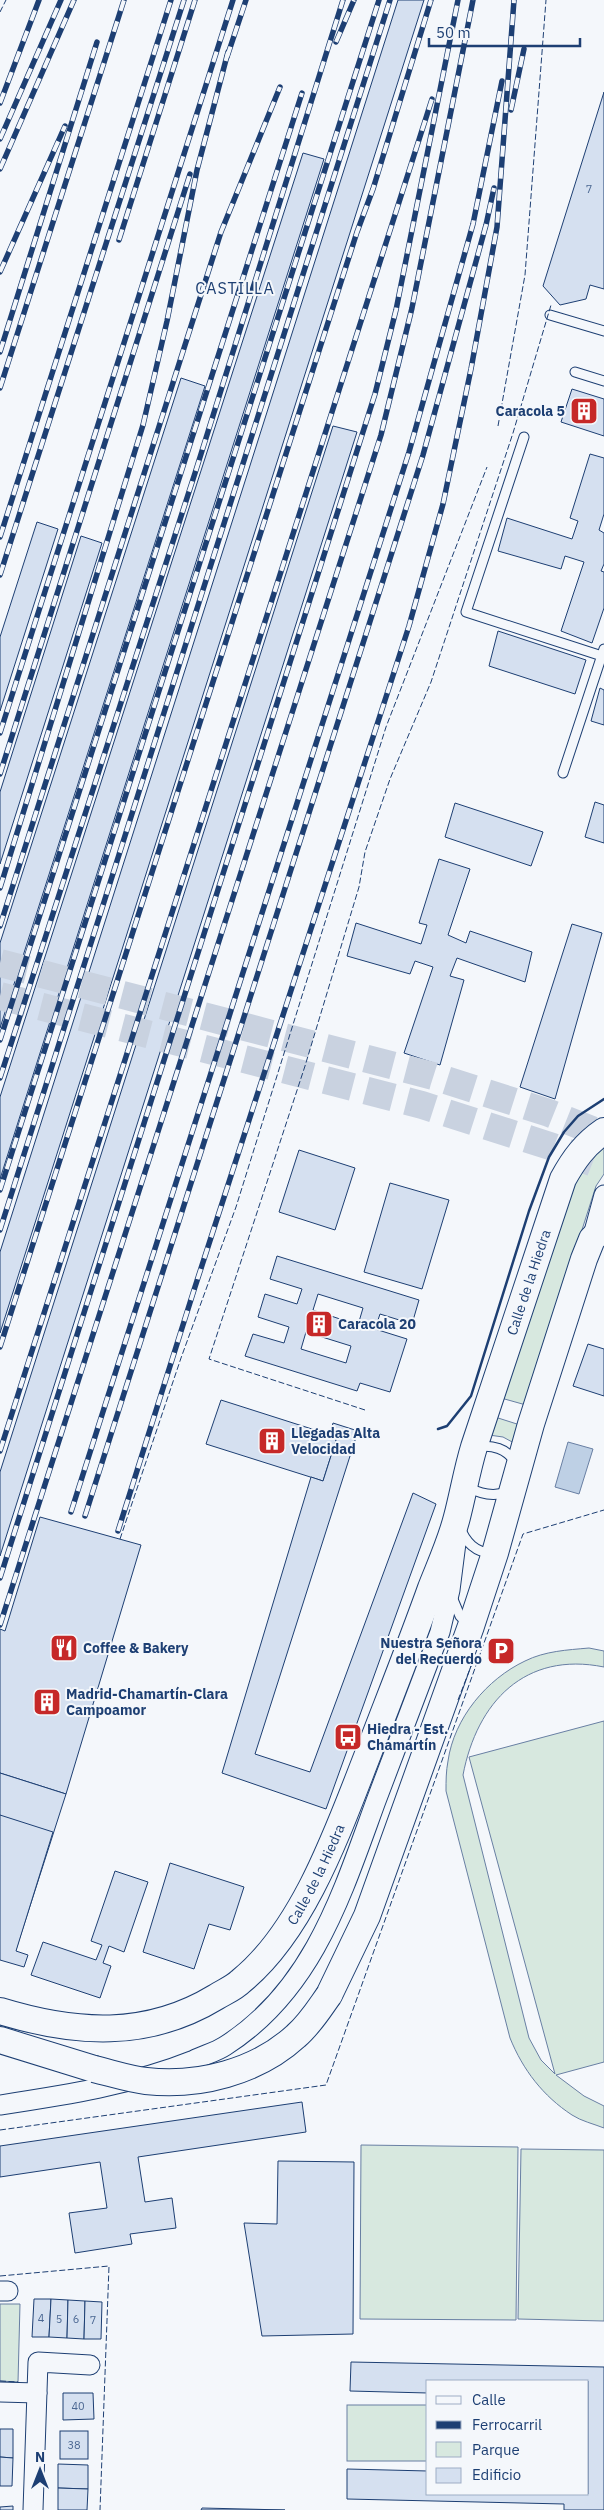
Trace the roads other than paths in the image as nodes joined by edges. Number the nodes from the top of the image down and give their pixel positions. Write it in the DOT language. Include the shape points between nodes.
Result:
graph roads {
  1 [pos="550,316"];
  2 [pos="604,331"];
  3 [pos="575,372"];
  4 [pos="604,381"];
  5 [pos="524,437"];
  6 [pos="603,652"];
  7 [pos="563,773"];
  8 [pos="604,1131"];
  9 [pos="604,1195"];
  10 [pos="598,1233"];
  11 [pos="474,1447"];
  12 [pos="516,1478"];
  13 [pos="464,1481"];
  14 [pos="457,1517"];
  15 [pos="495,1553"];
  16 [pos="450,1590"];
  17 [pos="471,1626"];
  18 [pos="0,2012"];
  19 [pos="0,2040"];
  20 [pos="0,2106"];
  21 [pos="90,2365"];
  22 [pos="0,2392"];
  23 [pos="37,2393"];
  24 [pos="33,2510"];
  1 -- 2 [label="lane"];
  3 -- 4 [label="lane"];
  5 -- 6 [label="lane" via="466,612"];
  6 -- 7 [label="lane"];
  8 -- 11 [label="main road, Calle de la Hiedra" via="589,1141 563,1179"];
  9 -- 10 [label="street"];
  10 -- 12 [label="main road" via="585,1254"];
  11 -- 12 [label="lane" via="496,1447 508,1453"];
  11 -- 13 [label="main road, Calle de la Hiedra"];
  12 -- 13 [label="lane" via="506,1493 489,1495 470,1488"];
  12 -- 15 [label="main road"];
  13 -- 14 [label="main road, Calle de la Hiedra"];
  14 -- 15 [label="lane" via="463,1536 473,1547 484,1553"];
  14 -- 16 [label="street, Calle de la Hiedra"];
  14 -- 18 [label="main road, Calle de la Hiedra" via="326,1858 287,1928 241,1982 176,2017 126,2028 83,2029"];
  15 -- 17 [label="main road"];
  16 -- 17 [label="lane" via="460,1616"];
  16 -- 20 [label="street, Calle de la Hiedra" via="440,1632 346,1882 305,1966 288,1990 263,2016 223,2047 172,2069 100,2089"];
  17 -- 19 [label="main road, bridge" via="361,1931 330,1994 313,2019 295,2037 267,2056 220,2076 169,2082 119,2075"];
  21 -- 23 [label="street" via="38,2362"];
  22 -- 23 [label="street"];
  23 -- 24 [label="street"];
}
